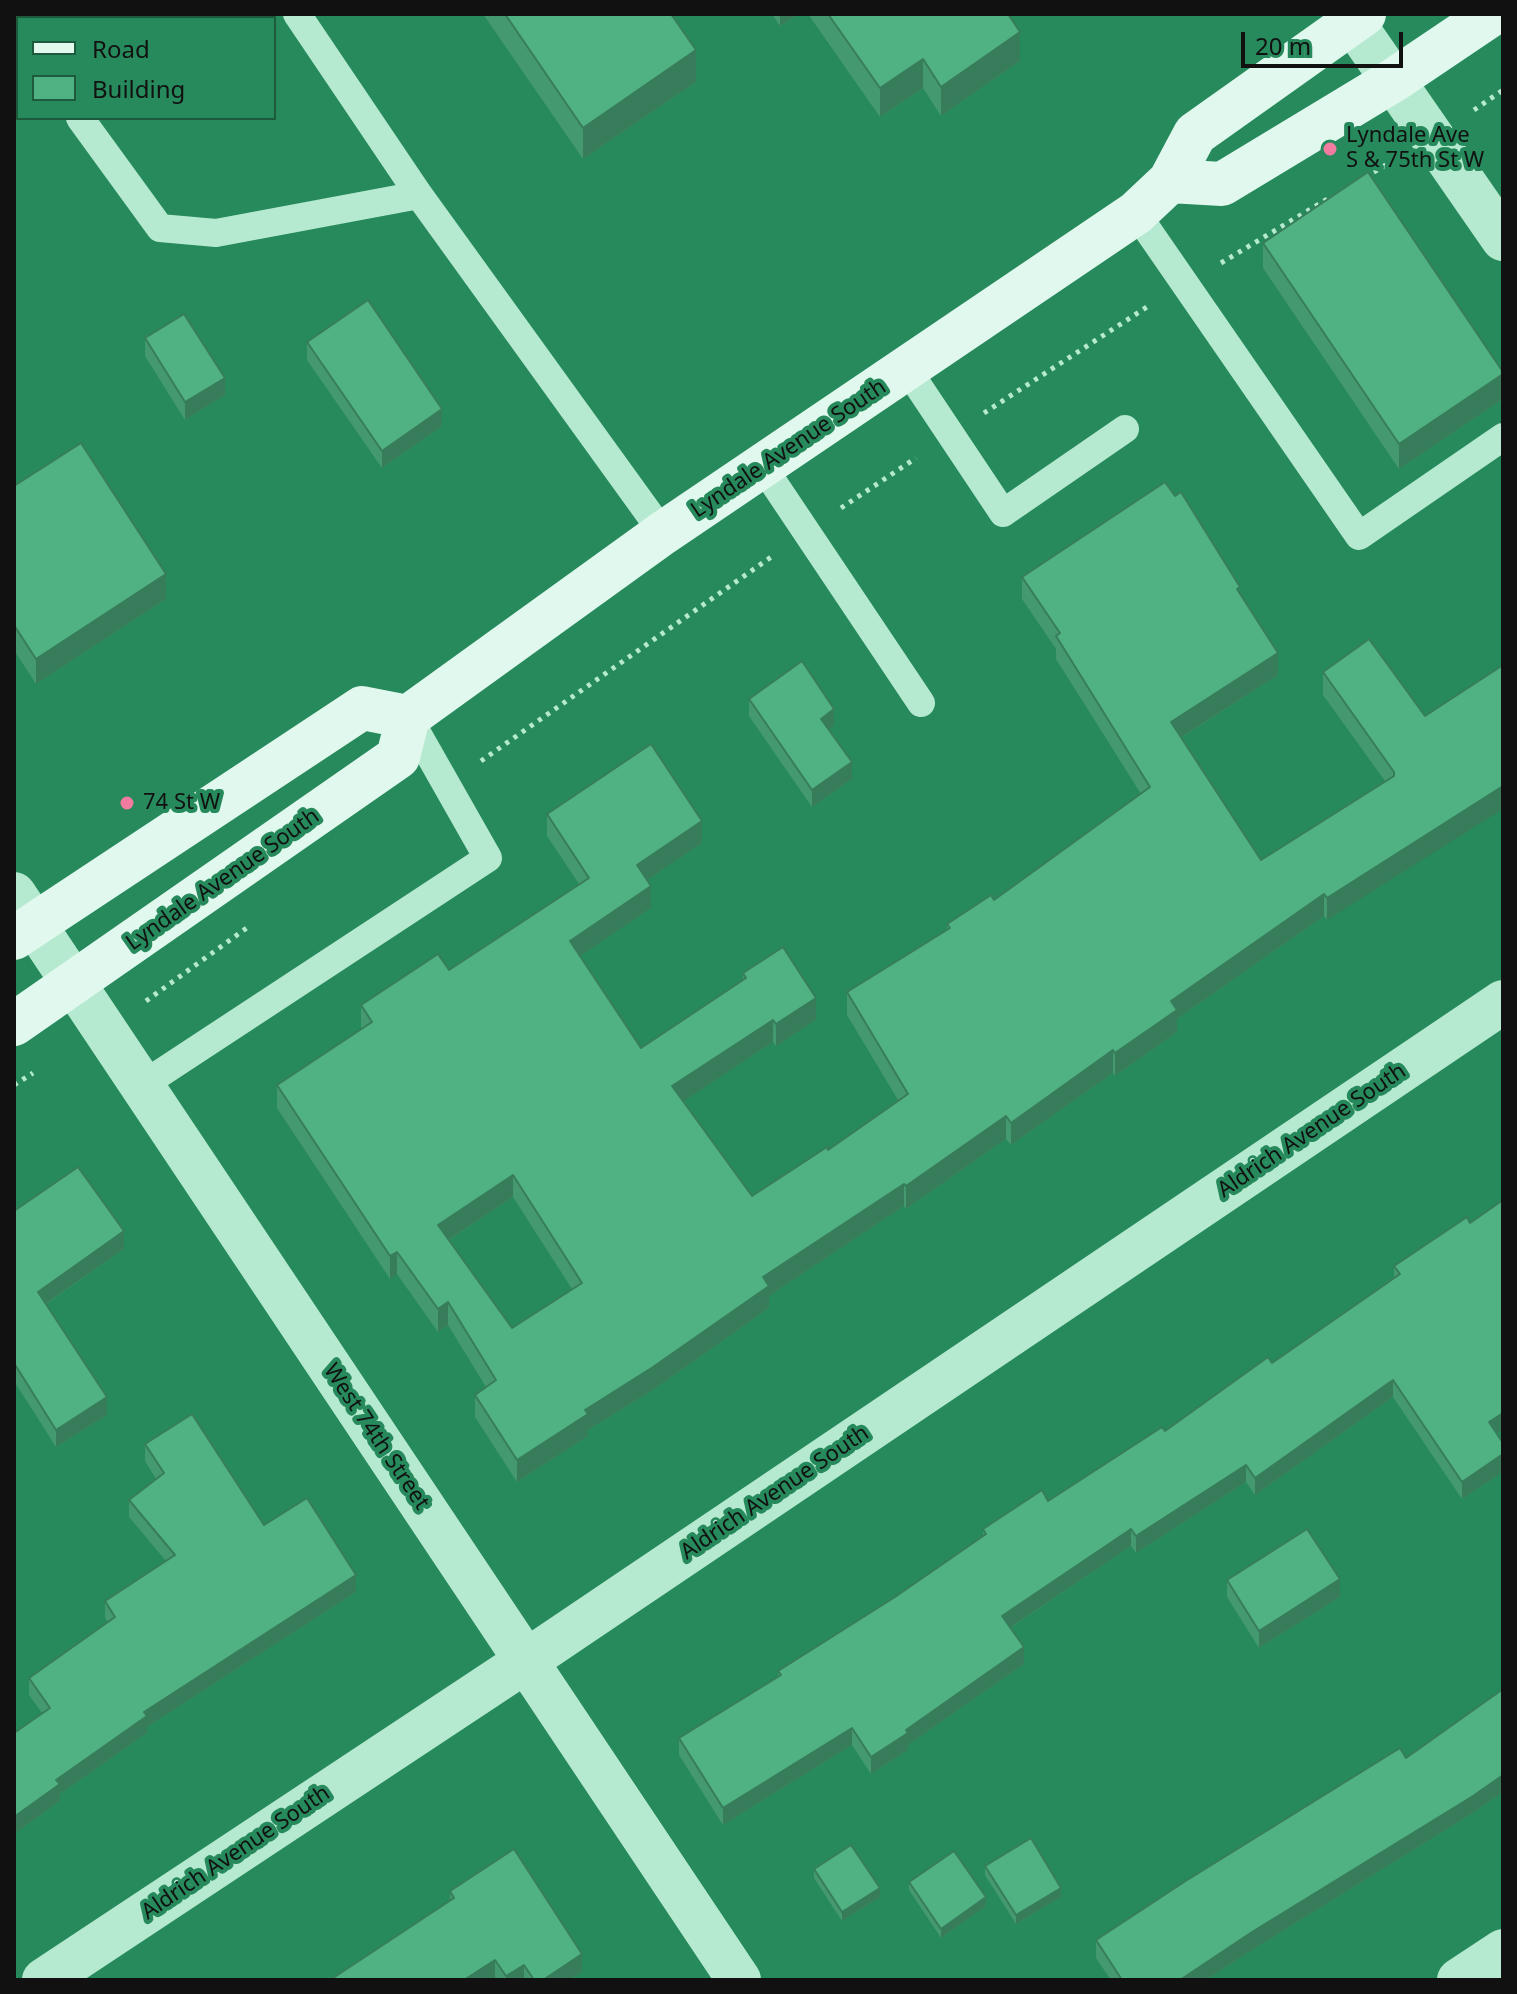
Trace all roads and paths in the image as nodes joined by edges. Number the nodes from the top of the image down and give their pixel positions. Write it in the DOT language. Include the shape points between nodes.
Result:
graph roads {
  1 [pos="297,14"];
  2 [pos="1492,14"];
  3 [pos="1354,17"];
  4 [pos="1394,80"];
  5 [pos="1503,90"];
  6 [pos="1477,108"];
  7 [pos="81,120"];
  8 [pos="1384,166"];
  9 [pos="1170,181"];
  10 [pos="1359,181"];
  11 [pos="419,195"];
  12 [pos="1333,196"];
  13 [pos="1136,213"];
  14 [pos="1503,239"];
  15 [pos="1185,284"];
  16 [pos="907,369"];
  17 [pos="1125,429"];
  18 [pos="950,436"];
  19 [pos="1503,437"];
  20 [pos="763,467"];
  21 [pos="806,532"];
  22 [pos="663,533"];
  23 [pos="921,703"];
  24 [pos="408,717"];
  25 [pos="447,785"];
  26 [pos="21,919"];
  27 [pos="258,920"];
  28 [pos="74,985"];
  29 [pos="1503,1002"];
  30 [pos="143,1003"];
  31 [pos="14,1024"];
  32 [pos="39,1068"];
  33 [pos="14,1085"];
  34 [pos="141,1086"];
  35 [pos="526,1661"];
  36 [pos="1503,1951"];
  37 [pos="44,1980"];
  38 [pos="739,1980"];
  39 [pos="1459,1980"];
  1 -- 11 [label="lane"];
  2 -- 4 [label="main road"];
  3 -- 4 [label="street"];
  3 -- 9 [label="main road, Lyndale Avenue South" via="1195,134"];
  4 -- 9 [label="main road" via="1222,184"];
  4 -- 14 [label="street"];
  5 -- 6 [label="path"];
  7 -- 11 [label="lane" via="160,228 216,233"];
  8 -- 10 [label="path"];
  9 -- 13 [label="main road, Lyndale Avenue South"];
  11 -- 22 [label="lane"];
  12 -- 15 [label="path"];
  13 -- 15 [label="lane"];
  13 -- 16 [label="main road, Lyndale Avenue South"];
  15 -- 18 [label="path"];
  15 -- 19 [label="lane" via="1359,536"];
  16 -- 18 [label="lane"];
  16 -- 20 [label="main road, Lyndale Avenue South"];
  17 -- 18 [label="lane" via="1003,513"];
  18 -- 21 [label="path"];
  20 -- 21 [label="lane"];
  20 -- 22 [label="main road, Lyndale Avenue South"];
  21 -- 23 [label="lane"];
  21 -- 25 [label="path"];
  22 -- 24 [label="main road, Lyndale Avenue South"];
  24 -- 25 [label="lane"];
  24 -- 26 [label="main road" via="362,708"];
  24 -- 28 [label="main road, Lyndale Avenue South" via="398,757"];
  25 -- 34 [label="lane" via="488,858"];
  26 -- 28 [label="street, West 74th Street"];
  27 -- 30 [label="path"];
  28 -- 31 [label="main road, Lyndale Avenue South"];
  28 -- 34 [label="street, West 74th Street"];
  29 -- 35 [label="street, Aldrich Avenue South"];
  32 -- 33 [label="path"];
  34 -- 35 [label="street, West 74th Street"];
  35 -- 37 [label="street, Aldrich Avenue South"];
  35 -- 38 [label="street, West 74th Street"];
  36 -- 39 [label="street"];
}
